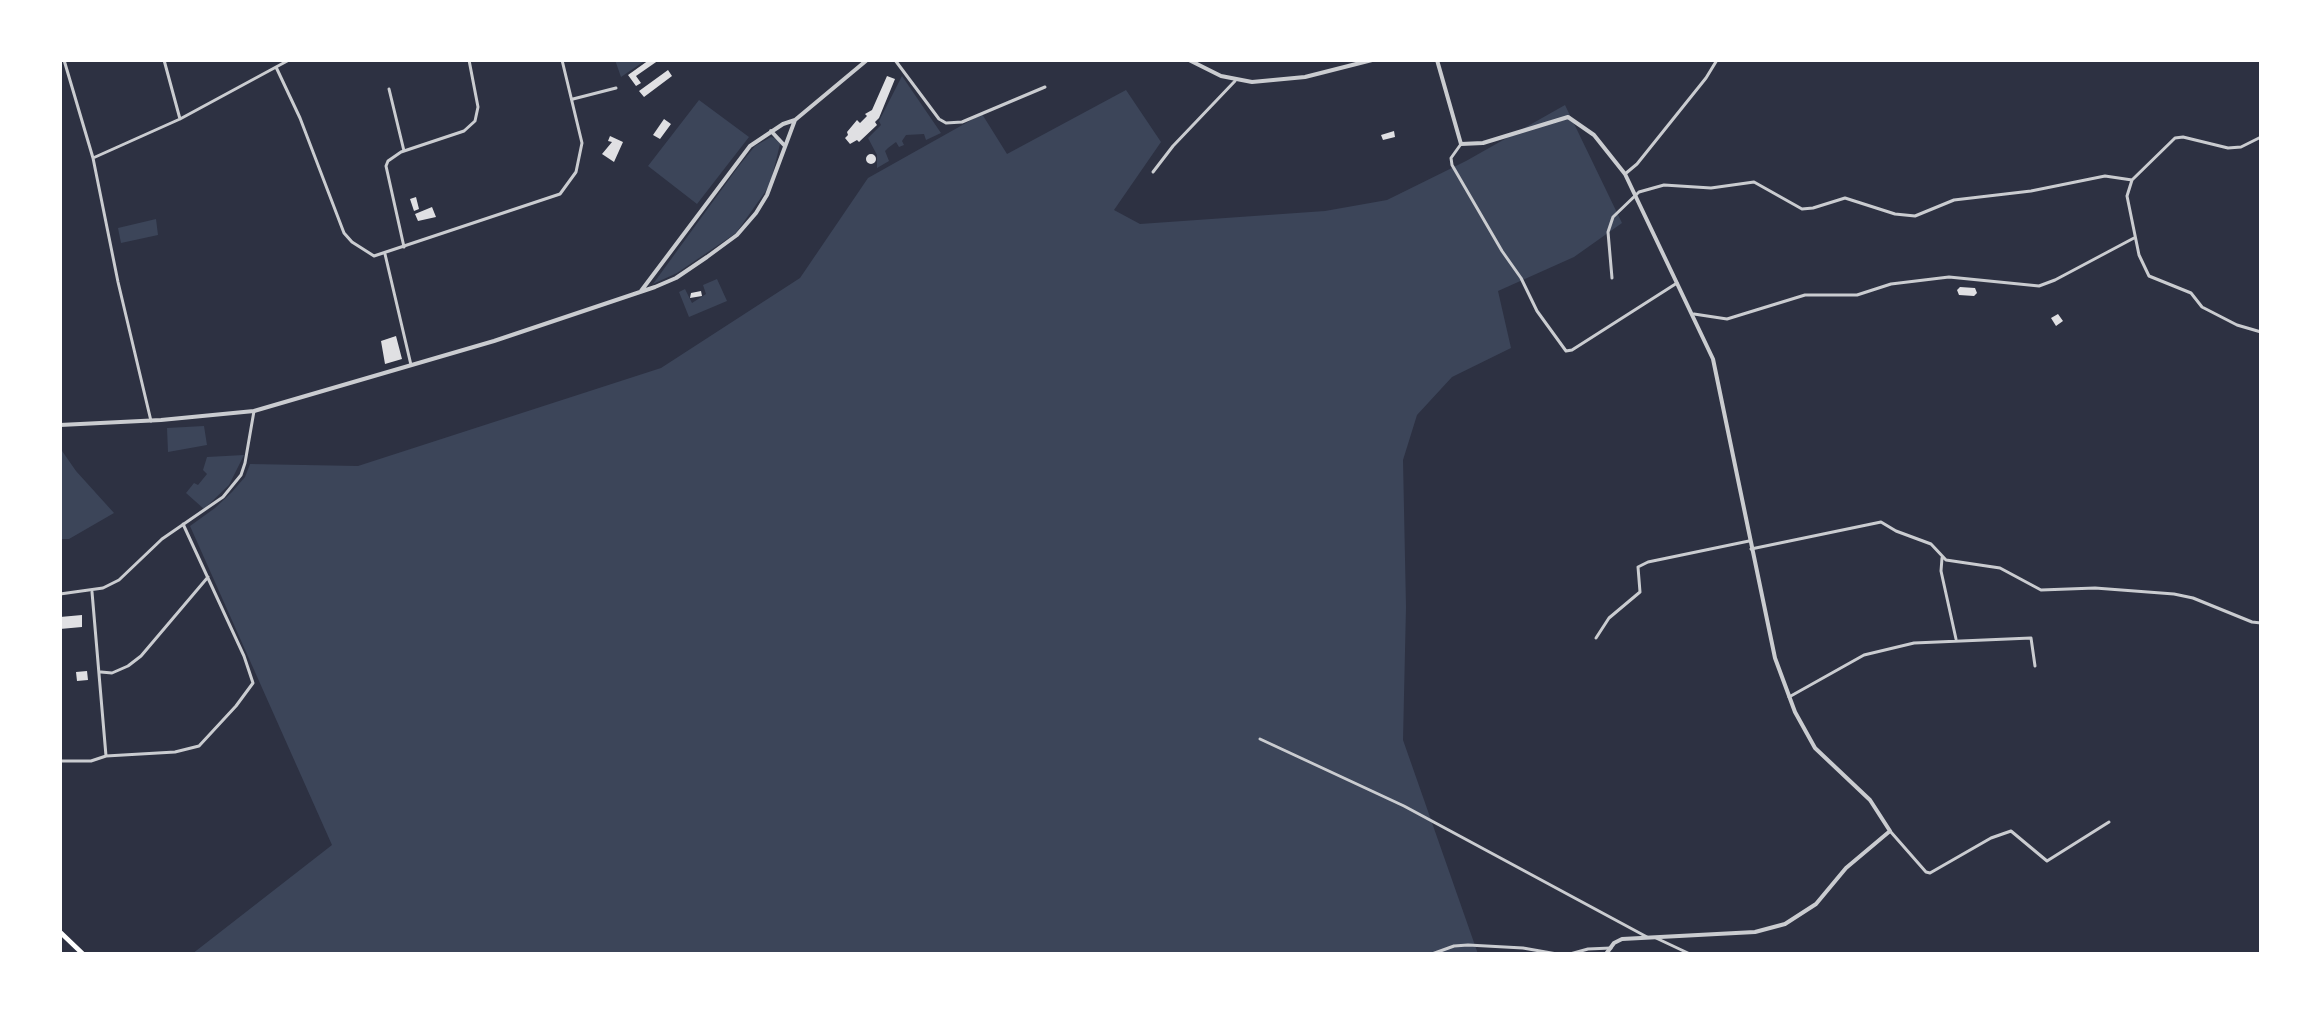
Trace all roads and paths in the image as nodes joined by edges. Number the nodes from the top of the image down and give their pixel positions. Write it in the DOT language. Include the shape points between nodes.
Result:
graph roads {
  1 [pos="64,60"];
  2 [pos="164,60"];
  3 [pos="289,60"];
  4 [pos="469,60"];
  5 [pos="561,60"];
  6 [pos="867,60"];
  7 [pos="895,60"];
  8 [pos="1189,60"];
  9 [pos="1372,60"];
  10 [pos="1437,60"];
  11 [pos="1717,60"];
  12 [pos="276,67"];
  13 [pos="1235,81"];
  14 [pos="1045,87"];
  15 [pos="616,88"];
  16 [pos="389,89"];
  17 [pos="573,99"];
  18 [pos="180,119"];
  19 [pos="795,120"];
  20 [pos="771,131"];
  21 [pos="2261,137"];
  22 [pos="1461,144"];
  23 [pos="784,145"];
  24 [pos="404,151"];
  25 [pos="93,158"];
  26 [pos="1153,172"];
  27 [pos="1625,174"];
  28 [pos="2132,180"];
  29 [pos="1635,196"];
  30 [pos="2134,238"];
  31 [pos="404,247"];
  32 [pos="385,254"];
  33 [pos="1612,278"];
  34 [pos="1678,282"];
  35 [pos="641,291"];
  36 [pos="1694,314"];
  37 [pos="2261,332"];
  38 [pos="411,365"];
  39 [pos="254,411"];
  40 [pos="151,421"];
  41 [pos="60,426"];
  42 [pos="183,524"];
  43 [pos="1749,541"];
  44 [pos="1751,549"];
  45 [pos="1942,558"];
  46 [pos="208,577"];
  47 [pos="92,591"];
  48 [pos="60,594"];
  49 [pos="2261,623"];
  50 [pos="1596,638"];
  51 [pos="1956,639"];
  52 [pos="2035,666"];
  53 [pos="100,672"];
  54 [pos="1789,697"];
  55 [pos="1260,739"];
  56 [pos="106,756"];
  57 [pos="60,761"];
  58 [pos="2109,822"];
  59 [pos="1890,831"];
  60 [pos="60,932"];
  61 [pos="1647,937"];
  62 [pos="1654,937"];
  63 [pos="1611,948"];
  64 [pos="83,954"];
  65 [pos="1432,954"];
  66 [pos="1557,954"];
  67 [pos="1570,954"];
  68 [pos="1606,954"];
  69 [pos="1690,954"];
  1 -- 25 [label="street"];
  2 -- 18 [label="street"];
  3 -- 12 [label="street"];
  4 -- 24 [label="street" via="478,107 475,121 464,131"];
  5 -- 17 [label="street"];
  6 -- 19 [label="street"];
  7 -- 14 [label="street" via="946,123 962,122"];
  8 -- 13 [label="street"];
  9 -- 13 [label="street" via="1305,77"];
  10 -- 22 [label="street"];
  11 -- 27 [label="street" via="1637,164"];
  12 -- 18 [label="street"];
  12 -- 32 [label="street" via="344,233 369,254"];
  13 -- 26 [label="street"];
  15 -- 17 [label="street"];
  16 -- 24 [label="street"];
  17 -- 31 [label="street" via="582,142 581,157 576,172 560,194"];
  18 -- 25 [label="street"];
  19 -- 20 [label="street"];
  19 -- 23 [label="street"];
  20 -- 23 [label="street"];
  20 -- 35 [label="street" via="736,161"];
  21 -- 28 [label="street" via="2241,147 2228,148 2179,137"];
  22 -- 27 [label="street" via="1483,143 1568,117 1594,135"];
  22 -- 34 [label="street" via="1451,159 1452,165 1543,321 1566,351"];
  23 -- 35 [label="street" via="767,195 737,235 676,278"];
  24 -- 31 [label="street" via="386,166"];
  25 -- 40 [label="street"];
  27 -- 29 [label="street"];
  28 -- 29 [label="street" via="2104,176 2031,192 1954,200 1915,216 1895,214 1845,198 1802,209 1754,182 1711,188 1664,185"];
  28 -- 30 [label="street" via="2127,196"];
  29 -- 33 [label="street" via="1609,228"];
  29 -- 34 [label="street"];
  30 -- 36 [label="street" via="2039,286 1949,277 1891,284 1857,295 1805,295 1727,319"];
  30 -- 37 [label="street" via="2149,276 2191,293 2202,307"];
  31 -- 32 [label="street"];
  32 -- 38 [label="street"];
  34 -- 36 [label="street"];
  35 -- 38 [label="street" via="494,342"];
  36 -- 43 [label="street" via="1713,359"];
  38 -- 39 [label="street"];
  39 -- 40 [label="street"];
  39 -- 42 [label="street" via="250,447 241,475 224,497"];
  40 -- 41 [label="street"];
  42 -- 46 [label="street"];
  42 -- 47 [label="street" via="119,580"];
  43 -- 44 [label="street"];
  43 -- 50 [label="street" via="1638,567 1640,592 1609,618"];
  44 -- 45 [label="street" via="1881,522 1931,544"];
  44 -- 54 [label="street" via="1775,658"];
  45 -- 49 [label="street" via="2000,568 2041,590 2096,588 2174,594"];
  45 -- 51 [label="street" via="1941,571"];
  46 -- 53 [label="street" via="141,656 112,673"];
  46 -- 56 [label="street" via="253,678 251,688 200,746 175,752"];
  47 -- 48 [label="street"];
  47 -- 53 [label="street"];
  51 -- 52 [label="street" via="2031,638"];
  51 -- 54 [label="street" via="1914,643 1864,655"];
  53 -- 56 [label="street"];
  54 -- 59 [label="street" via="1815,748 1870,800"];
  55 -- 61 [label="street" via="1404,806"];
  56 -- 57 [label="street" via="91,761"];
  58 -- 59 [label="street" via="2047,861 2011,831 1930,873"];
  59 -- 62 [label="street" via="1846,868 1816,904 1785,924 1746,933"];
  60 -- 64 [label="main road"];
  61 -- 62 [label="street"];
  61 -- 63 [label="street" via="1622,939"];
  62 -- 69 [label="street"];
  63 -- 67 [label="street"];
  63 -- 68 [label="street"];
  65 -- 66 [label="street" via="1468,945"];
}
